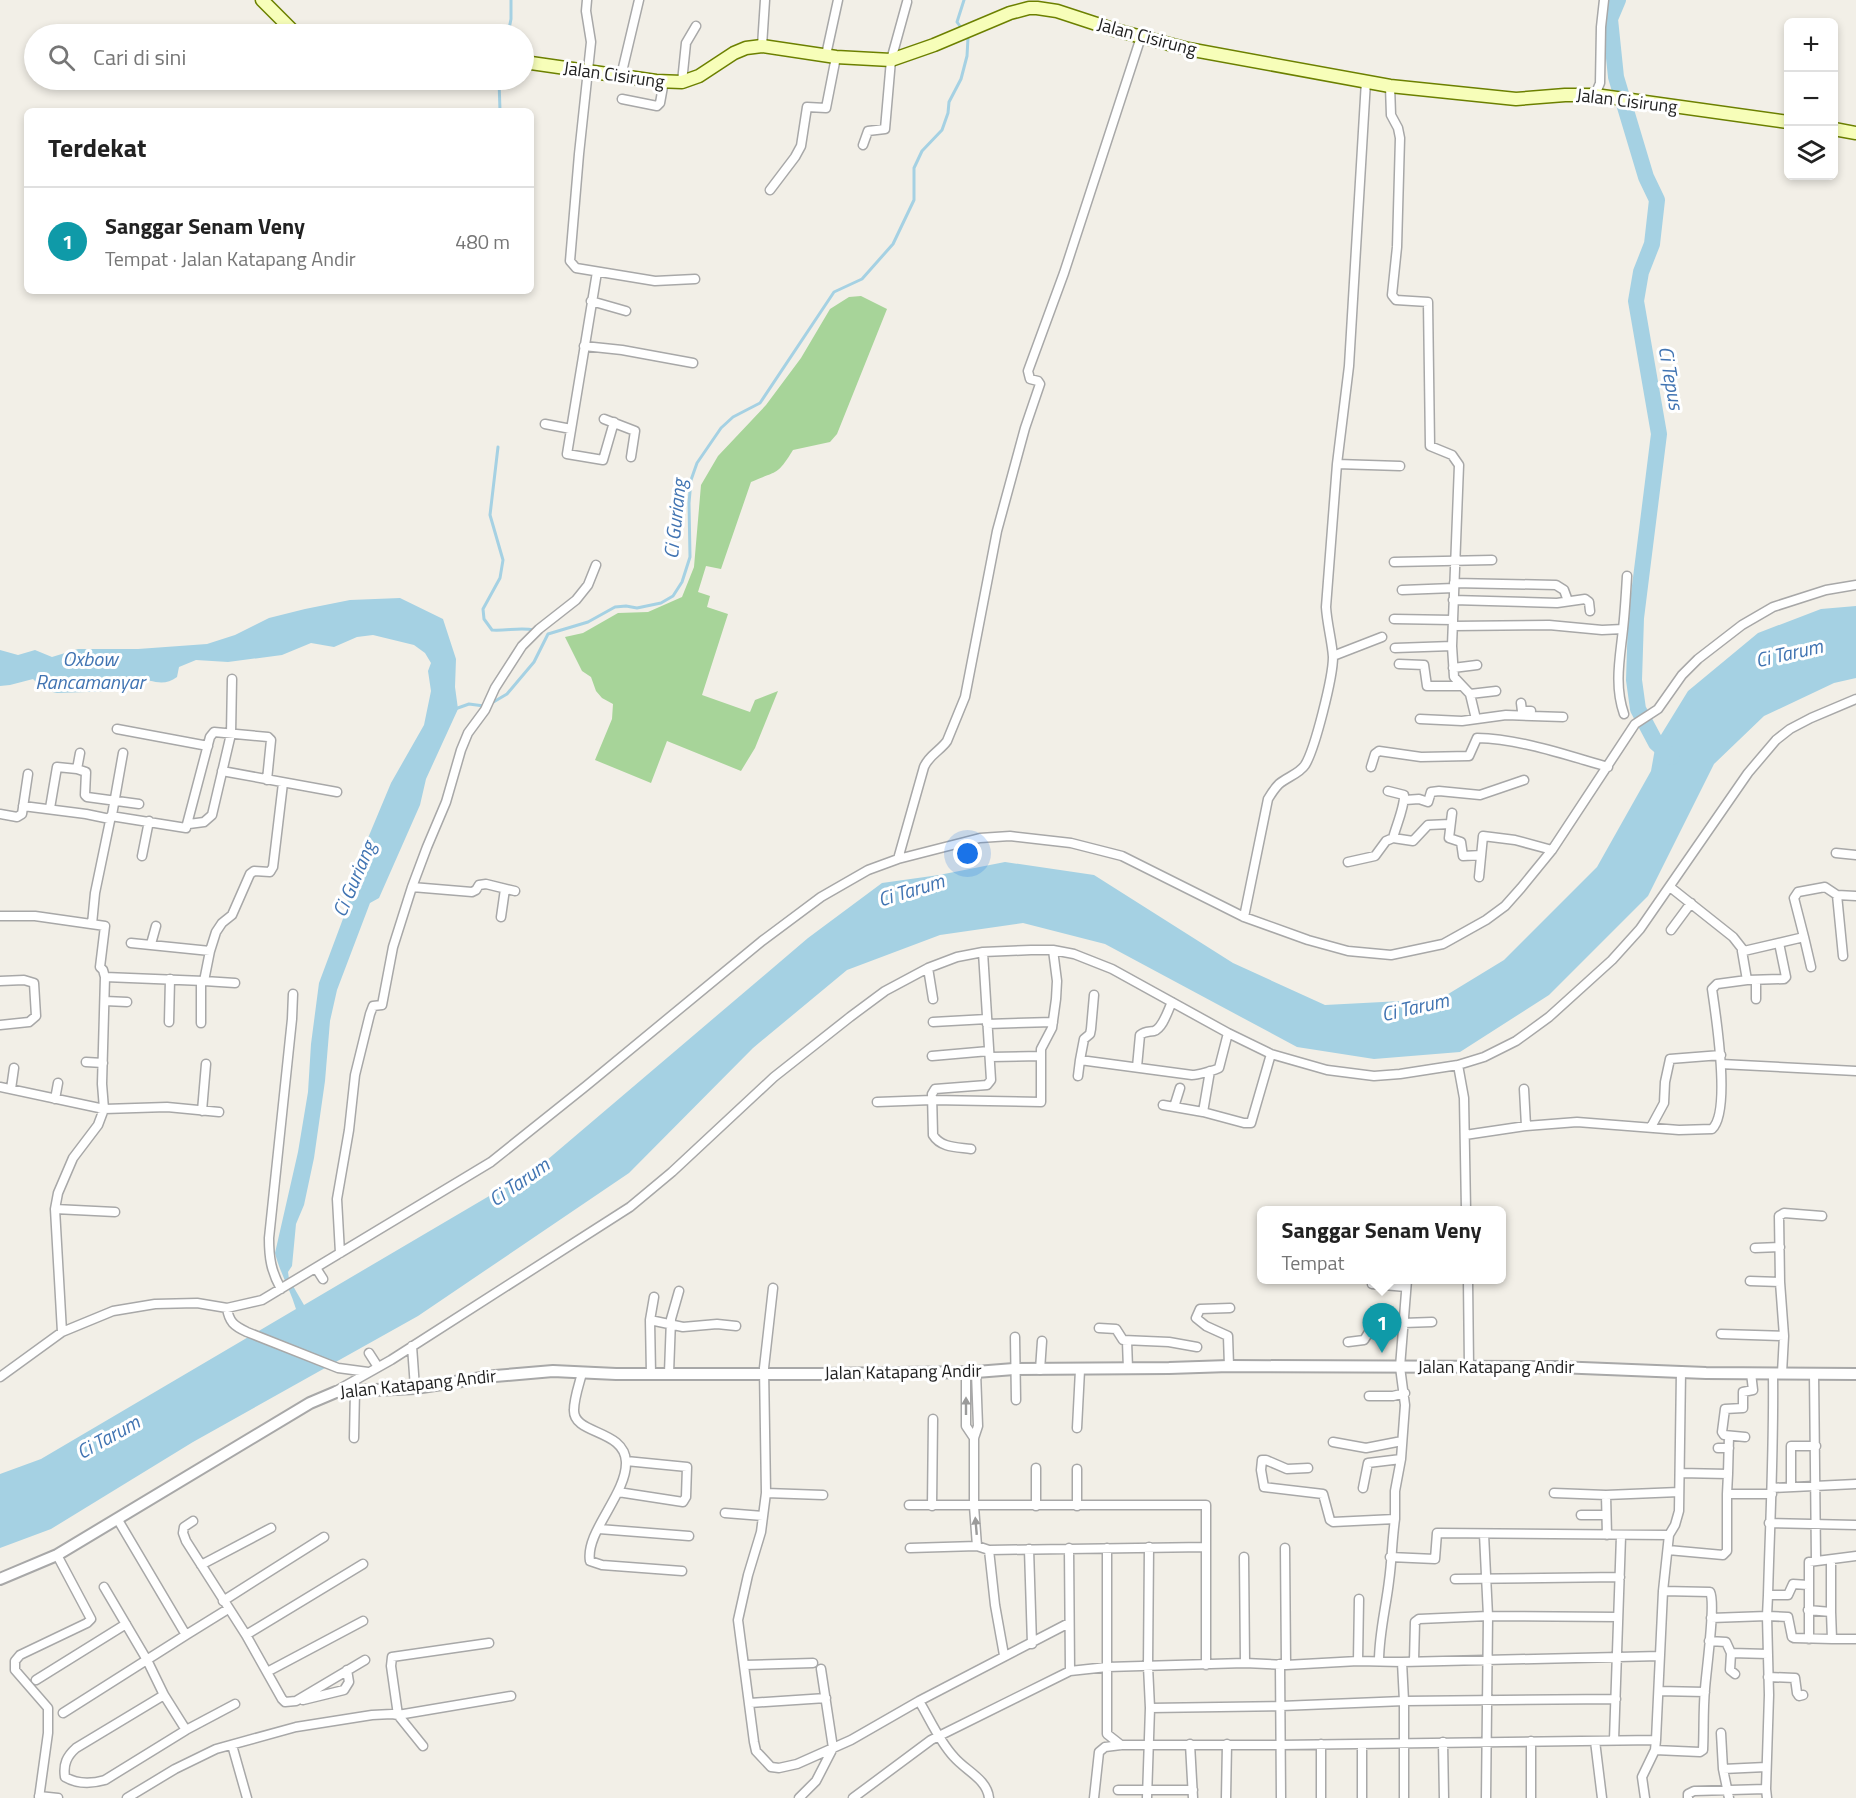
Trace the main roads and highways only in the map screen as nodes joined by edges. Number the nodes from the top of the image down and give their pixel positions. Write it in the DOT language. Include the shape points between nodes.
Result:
graph roads {
  1 [pos="262,0"];
  2 [pos="286,24"];
  3 [pos="534,64"];
  4 [pos="1784,121"];
  5 [pos="1838,130"];
  6 [pos="1856,133"];
  1 -- 2 [label="main road"];
  3 -- 4 [label="main road, Jalan Cisirung" via="682,82 699,76 734,53 762,46 891,60 1010,14 1037,8 1188,49 1390,86 1516,99 1565,94 1601,96"];
  5 -- 6 [label="main road"];
}
